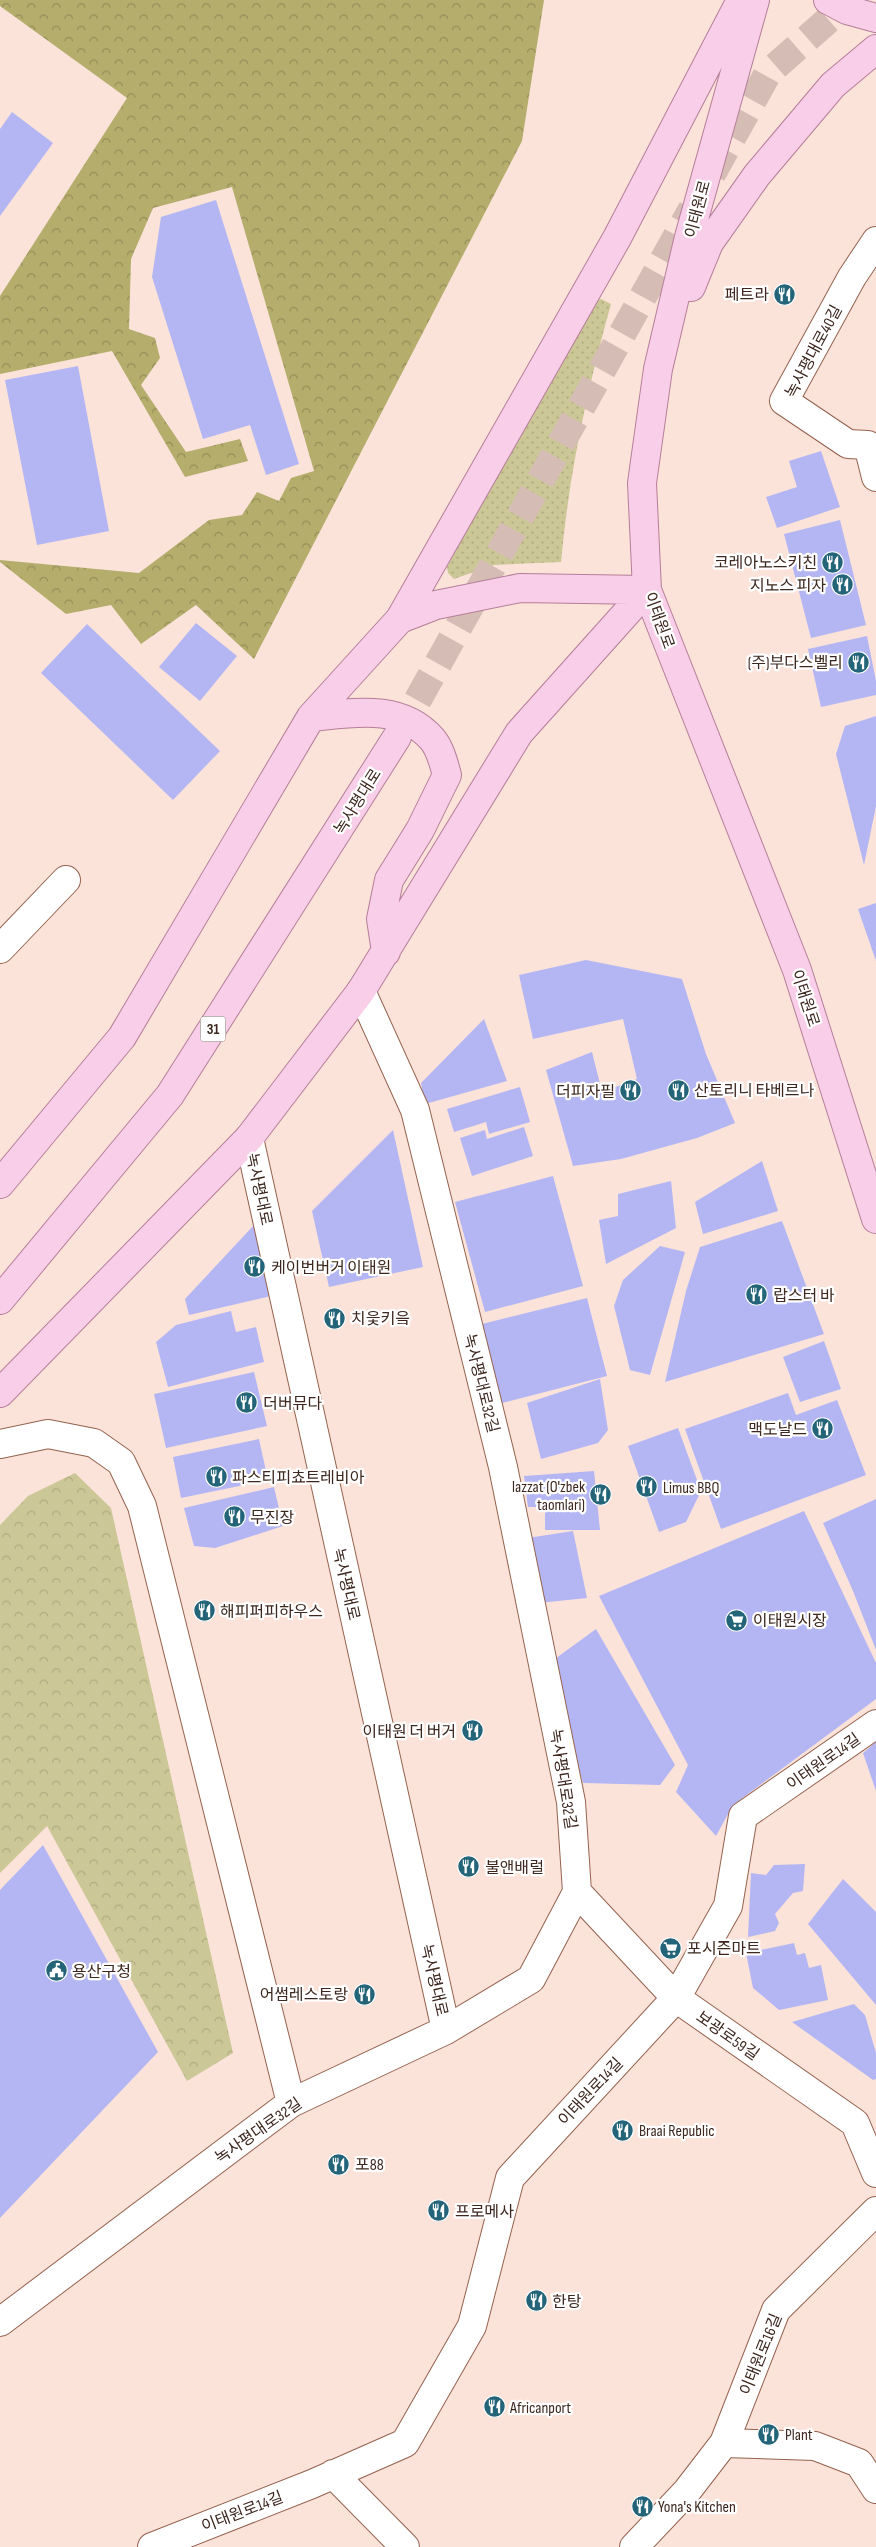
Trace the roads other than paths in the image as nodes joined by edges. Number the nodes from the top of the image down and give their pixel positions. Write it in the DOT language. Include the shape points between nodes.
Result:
graph roads {
  1 [pos="741,0"];
  2 [pos="755,0"];
  3 [pos="828,0"];
  4 [pos="876,18"];
  5 [pos="876,49"];
  6 [pos="876,241"];
  7 [pos="658,369"];
  8 [pos="872,446"];
  9 [pos="876,477"];
  10 [pos="647,590"];
  11 [pos="400,619"];
  12 [pos="311,718"];
  13 [pos="397,737"];
  14 [pos="66,880"];
  15 [pos="0,949"];
  16 [pos="386,952"];
  17 [pos="361,991"];
  18 [pos="249,1138"];
  19 [pos="0,1184"];
  20 [pos="876,1219"];
  21 [pos="0,1300"];
  22 [pos="0,1393"];
  23 [pos="0,1444"];
  24 [pos="876,1724"];
  25 [pos="577,1892"];
  26 [pos="676,1998"];
  27 [pos="446,2030"];
  28 [pos="291,2103"];
  29 [pos="876,2173"];
  30 [pos="876,2211"];
  31 [pos="0,2322"];
  32 [pos="724,2443"];
  33 [pos="333,2474"];
  34 [pos="876,2489"];
  35 [pos="152,2547"];
  36 [pos="405,2547"];
  37 [pos="634,2547"];
  1 -- 11 [label="main road" via="616,238"];
  2 -- 7 [label="main road, 이태원로" via="689,237"];
  3 -- 4 [label="main road" via="847,10"];
  5 -- 7 [label="main road" via="832,84 758,175 709,243"];
  6 -- 8 [label="street, 녹사평대로40길" via="852,277 784,401 848,444"];
  7 -- 10 [label="main road, 이태원로" via="642,482"];
  8 -- 9 [label="street, 녹사평대로40길"];
  10 -- 11 [label="main road" via="520,588 436,605"];
  10 -- 16 [label="main road" via="519,732"];
  10 -- 20 [label="main road, 이태원로" via="798,970"];
  11 -- 12 [label="main road"];
  12 -- 16 [label="main road" via="365,712 405,718 433,740 447,775 420,830 389,880 381,919"];
  12 -- 19 [label="main road" via="122,1037"];
  13 -- 21 [label="main road, 녹사평대로 / 31" via="170,1096"];
  14 -- 15 [label="street"];
  16 -- 17 [label="main road"];
  17 -- 18 [label="main road"];
  17 -- 25 [label="street, 녹사평대로32길" via="415,1110 503,1467 571,1802"];
  18 -- 22 [label="main road"];
  18 -- 27 [label="street, 녹사평대로"];
  23 -- 28 [label="street" via="48,1434 94,1443 122,1462 142,1506"];
  24 -- 26 [label="street, 이태원로14길" via="743,1816 728,1906"];
  25 -- 26 [label="street, 보광로59길"];
  25 -- 27 [label="street, 녹사평대로32길" via="531,1979"];
  26 -- 29 [label="street, 보광로59길" via="855,2123"];
  26 -- 33 [label="street, 이태원로14길" via="510,2178 472,2326 405,2443"];
  27 -- 28 [label="street, 녹사평대로32길"];
  28 -- 31 [label="street, 녹사평대로32길"];
  30 -- 32 [label="street, 이태원로16길" via="776,2310"];
  32 -- 34 [label="street" via="815,2446 860,2463"];
  32 -- 37 [label="street, 이태원로16길" via="687,2491"];
  33 -- 35 [label="street, 이태원로14길"];
  33 -- 36 [label="street"];
}
